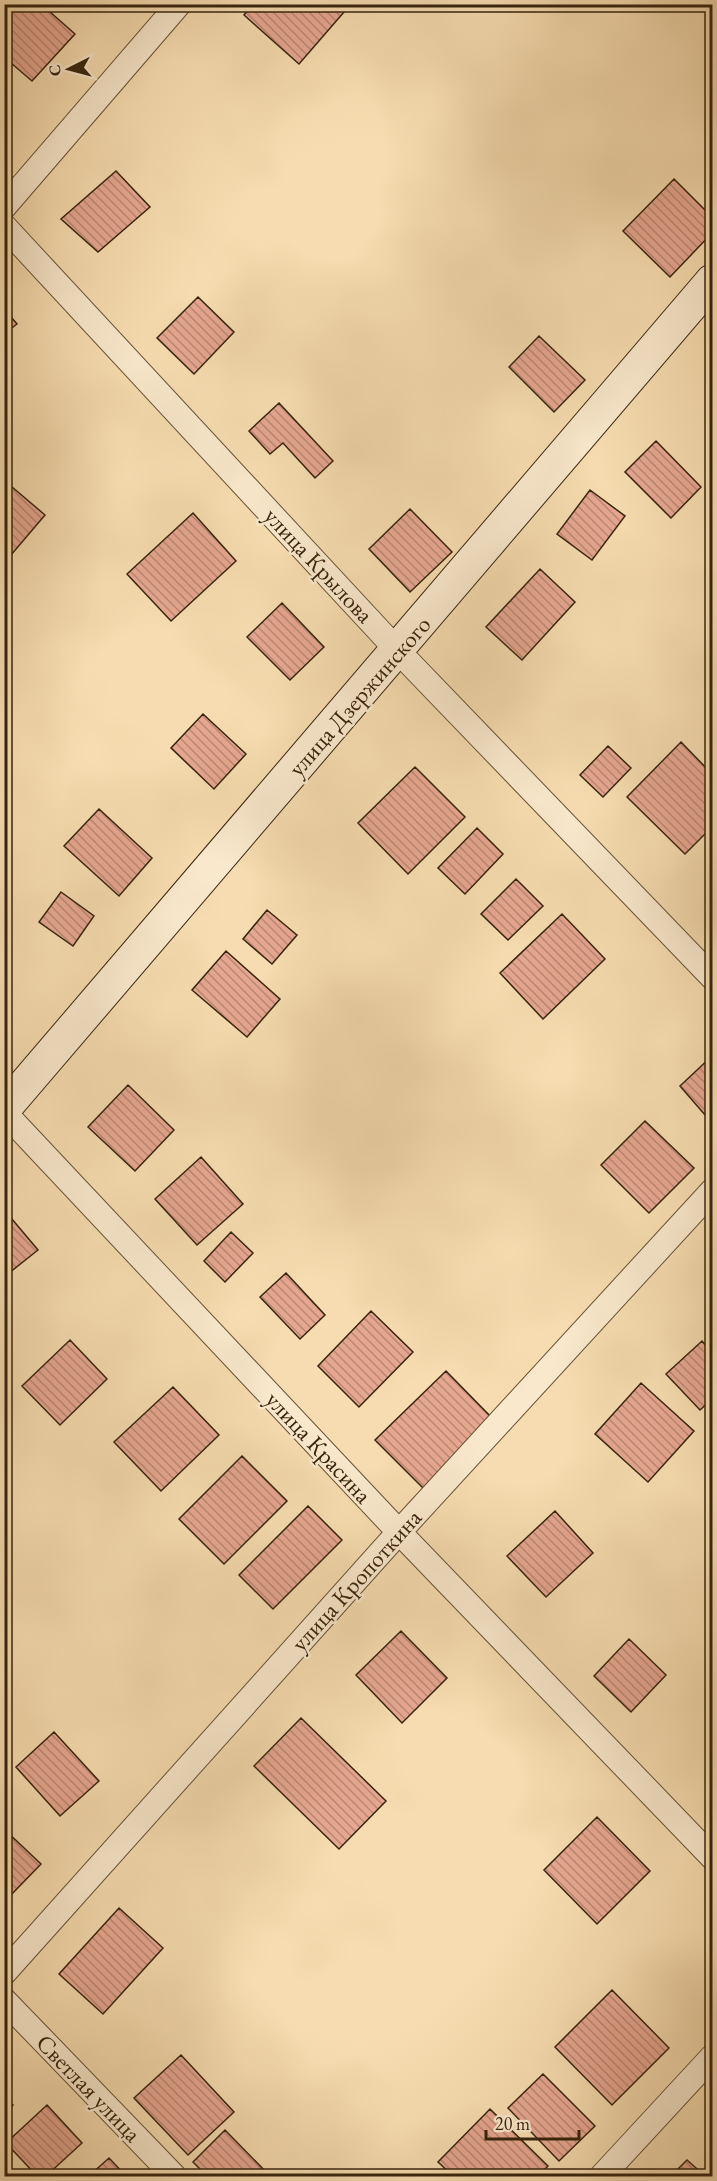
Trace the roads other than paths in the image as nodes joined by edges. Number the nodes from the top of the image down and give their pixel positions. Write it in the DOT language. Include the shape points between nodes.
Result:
graph roads {
  1 [pos="179,4"];
  2 [pos="4,207"];
  3 [pos="4,226"];
  4 [pos="712,281"];
  5 [pos="398,651"];
  6 [pos="712,977"];
  7 [pos="4,1110"];
  8 [pos="712,1191"];
  9 [pos="399,1532"];
  10 [pos="712,1857"];
  11 [pos="4,1973"];
  12 [pos="4,2000"];
  13 [pos="712,2057"];
  14 [pos="174,2176"];
  15 [pos="602,2176"];
  1 -- 2 [label="street"];
  3 -- 5 [label="street, улица Крылова"];
  4 -- 5 [label="street, улица Дзержинского"];
  5 -- 6 [label="street, улица Крылова"];
  5 -- 7 [label="street, улица Дзержинского"];
  7 -- 9 [label="street, улица Красина"];
  8 -- 9 [label="street, улица Кропоткина"];
  9 -- 10 [label="street, улица Красина"];
  9 -- 11 [label="street, улица Кропоткина"];
  12 -- 14 [label="street, Светлая улица"];
  13 -- 15 [label="street"];
}
